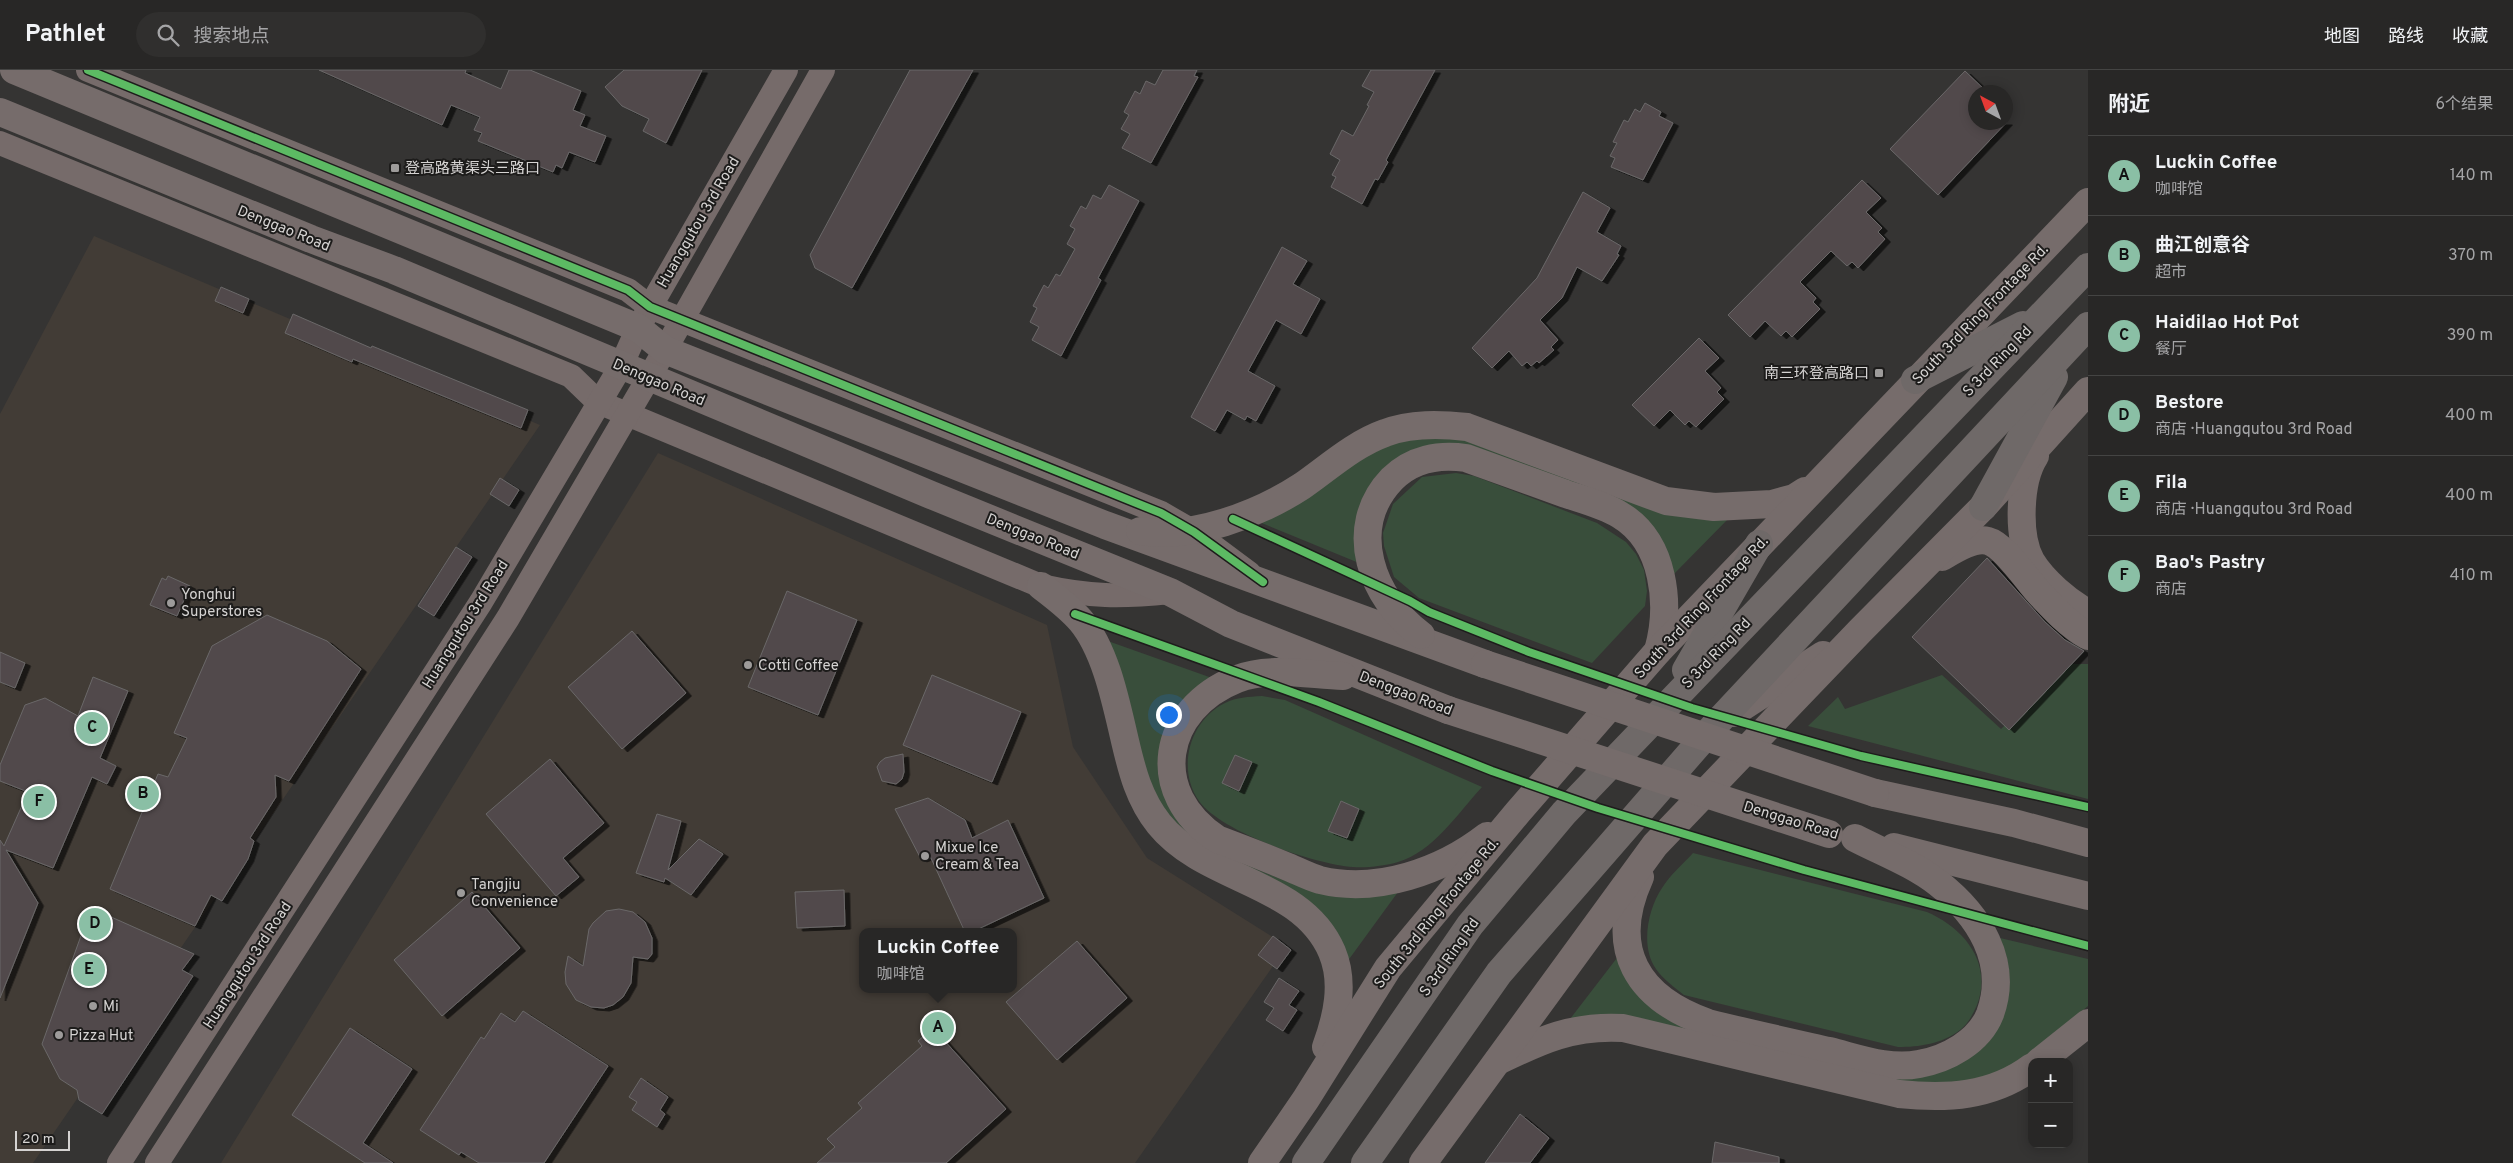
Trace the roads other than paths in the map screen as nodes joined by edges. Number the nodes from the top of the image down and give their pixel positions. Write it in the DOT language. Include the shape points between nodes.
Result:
graph roads {
  1 [pos="14,70"];
  2 [pos="88,70"];
  3 [pos="786,70"];
  4 [pos="822,70"];
  5 [pos="0,112"];
  6 [pos="0,143"];
  7 [pos="2088,202"];
  8 [pos="2088,267"];
  9 [pos="2042,315"];
  10 [pos="644,317"];
  11 [pos="682,320"];
  12 [pos="2081,334"];
  13 [pos="665,350"];
  14 [pos="621,366"];
  15 [pos="649,378"];
  16 [pos="1915,380"];
  17 [pos="2088,391"];
  18 [pos="598,402"];
  19 [pos="627,414"];
  20 [pos="2048,435"];
  21 [pos="1814,486"];
  22 [pos="1983,507"];
  23 [pos="1105,525"];
  24 [pos="1190,529"];
  25 [pos="1759,544"];
  26 [pos="1263,582"];
  27 [pos="1908,582"];
  28 [pos="1041,586"];
  29 [pos="1170,592"];
  30 [pos="2088,613"];
  31 [pos="1860,631"];
  32 [pos="2088,636"];
  33 [pos="1432,644"];
  34 [pos="1658,651"];
  35 [pos="1367,677"];
  36 [pos="1664,706"];
  37 [pos="1715,725"];
  38 [pos="1518,812"];
  39 [pos="2048,833"];
  40 [pos="1842,836"];
  41 [pos="2088,837"];
  42 [pos="2088,843"];
  43 [pos="1656,845"];
  44 [pos="2088,896"];
  45 [pos="2088,1023"];
  46 [pos="2044,1058"];
  47 [pos="1494,1063"];
  48 [pos="2028,1069"];
  49 [pos="1306,1099"];
  50 [pos="119,1163"];
  51 [pos="157,1163"];
  52 [pos="1262,1163"];
  53 [pos="1306,1163"];
  54 [pos="1366,1163"];
  55 [pos="1423,1163"];
  1 -- 10 [label="main road"];
  2 -- 10 [label="street" via="628,290"];
  3 -- 10 [label="street, Huangqutou 3rd Road"];
  4 -- 11 [label="street"];
  5 -- 14 [label="main road, Denggao Road" via="311,240 394,270"];
  6 -- 18 [label="street" via="571,376"];
  7 -- 16 [label="main road, South 3rd Ring Frontage Rd."];
  8 -- 9 [label="highway, S 3rd Ring Rd"];
  9 -- 16 [label="highway"];
  9 -- 36 [label="highway, S 3rd Ring Rd"];
  10 -- 11 [label="street"];
  10 -- 13 [label="main road"];
  10 -- 14 [label="street, Huangqutou 3rd Road"];
  11 -- 13 [label="street"];
  11 -- 24 [label="street" via="1127,498"];
  12 -- 22 [label="highway"];
  12 -- 37 [label="highway"];
  13 -- 15 [label="street"];
  13 -- 23 [label="main road"];
  14 -- 15 [label="main road, Denggao Road"];
  14 -- 18 [label="street, Huangqutou 3rd Road"];
  15 -- 19 [label="street"];
  15 -- 29 [label="main road, Denggao Road"];
  16 -- 21 [label="main road, South 3rd Ring Frontage Rd."];
  17 -- 20 [label="main road"];
  18 -- 19 [label="street"];
  18 -- 50 [label="street, Huangqutou 3rd Road" via="481,602"];
  19 -- 28 [label="street"];
  19 -- 51 [label="street" via="508,618"];
  20 -- 22 [label="main road"];
  20 -- 30 [label="main road" via="2031,462 2024,481 2022,510 2026,550 2032,563 2051,584"];
  21 -- 24 [label="main road" via="1794,498 1772,504 1691,506 1641,493 1467,427 1440,424 1410,426 1364,443 1281,499 1233,519"];
  21 -- 25 [label="main road, South 3rd Ring Frontage Rd."];
  22 -- 27 [label="main road"];
  23 -- 24 [label="main road" via="1145,532"];
  23 -- 26 [label="main road"];
  24 -- 26 [label="street"];
  25 -- 34 [label="main road, South 3rd Ring Frontage Rd."];
  25 -- 36 [label="highway"];
  26 -- 33 [label="main road"];
  27 -- 31 [label="main road"];
  27 -- 32 [label="main road" via="1963,545 1988,541 2003,552 2064,618"];
  28 -- 29 [label="street" via="1115,596"];
  28 -- 49 [label="main road" via="1082,622 1097,650 1112,686 1137,786 1159,824 1178,844 1198,858 1296,906 1326,939 1336,961 1338,1012"];
  29 -- 35 [label="main road, Denggao Road" via="1231,624"];
  31 -- 37 [label="main road"];
  31 -- 43 [label="main road"];
  33 -- 34 [label="main road" via="1409,626 1382,591 1369,558 1366,531 1374,502 1396,475 1424,459 1453,456 1608,509 1631,524 1651,550 1664,587 1664,631"];
  33 -- 39 [label="main road, bridge" via="1875,793"];
  34 -- 38 [label="main road, South 3rd Ring Frontage Rd."];
  35 -- 38 [label="main road" via="1281,672 1256,674 1237,679 1196,704 1173,742 1171,762 1181,799 1203,829 1217,839 1319,880 1377,882 1427,870 1472,847"];
  35 -- 40 [label="main road, Denggao Road, bridge" via="1448,710"];
  36 -- 53 [label="highway, S 3rd Ring Rd" via="1564,813 1470,925"];
  37 -- 54 [label="highway" via="1499,973"];
  38 -- 49 [label="main road, South 3rd Ring Frontage Rd." via="1388,968"];
  39 -- 41 [label="main road"];
  39 -- 42 [label="main road"];
  40 -- 43 [label="main road" via="1937,882 1974,920 1992,953 1997,983 1987,1021 1960,1049 1918,1064 1882,1063 1708,1023 1664,1003 1641,979 1626,938 1630,906"];
  40 -- 44 [label="main road, Denggao Road"];
  43 -- 47 [label="main road"];
  45 -- 46 [label="main road"];
  47 -- 48 [label="main road" via="1548,1037 1578,1029 1604,1027 1623,1028 1899,1094 1965,1096 1998,1086"];
  47 -- 55 [label="main road"];
  49 -- 52 [label="main road, South 3rd Ring Frontage Rd."];
}
